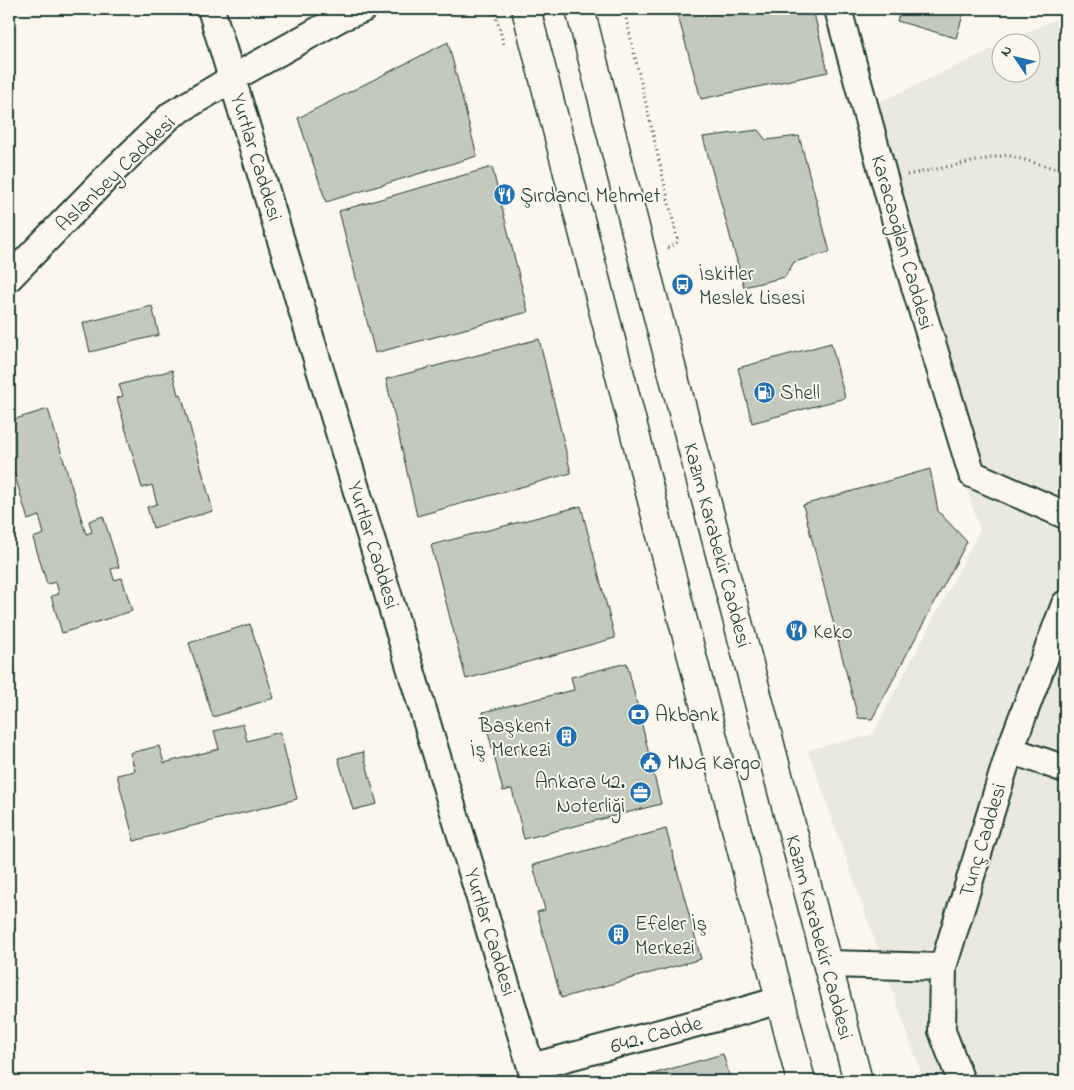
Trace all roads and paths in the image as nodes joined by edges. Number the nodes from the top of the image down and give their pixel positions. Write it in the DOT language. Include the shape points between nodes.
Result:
graph roads {
  1 [pos="211,9"];
  2 [pos="363,9"];
  3 [pos="494,9"];
  4 [pos="526,9"];
  5 [pos="580,9"];
  6 [pos="624,9"];
  7 [pos="838,9"];
  8 [pos="504,45"];
  9 [pos="233,78"];
  10 [pos="1065,171"];
  11 [pos="884,179"];
  12 [pos="644,263"];
  13 [pos="9,278"];
  14 [pos="1065,515"];
  15 [pos="1065,604"];
  16 [pos="1010,750"];
  17 [pos="1065,769"];
  18 [pos="827,964"];
  19 [pos="943,967"];
  20 [pos="780,1000"];
  21 [pos="533,1074"];
  22 [pos="801,1081"];
  23 [pos="858,1081"];
  24 [pos="961,1081"];
  1 -- 9 [label="street, Yurtlar Caddesi"];
  2 -- 9 [label="street, Aslanbey Caddesi"];
  3 -- 8 [label="path"];
  4 -- 20 [label="main road"];
  5 -- 12 [label="main road, Kazım Karabekir Caddesi"];
  6 -- 12 [label="path" via="678,242"];
  7 -- 11 [label="street, Karacaoğlan Caddesi"];
  9 -- 13 [label="street, Aslanbey Caddesi" via="171,115"];
  9 -- 21 [label="street, Yurtlar Caddesi"];
  10 -- 11 [label="path" via="1006,155"];
  11 -- 14 [label="street, Karacaoğlan Caddesi" via="972,474"];
  12 -- 18 [label="main road, Kazım Karabekir Caddesi"];
  15 -- 16 [label="street, Tunç Caddesi"];
  16 -- 17 [label="street"];
  16 -- 19 [label="street, Tunç Caddesi"];
  18 -- 19 [label="street"];
  18 -- 23 [label="main road, Kazım Karabekir Caddesi"];
  19 -- 24 [label="street, Tunç Caddesi" via="942,1031"];
  20 -- 21 [label="street, 642. Cadde"];
  20 -- 22 [label="main road"];
}
